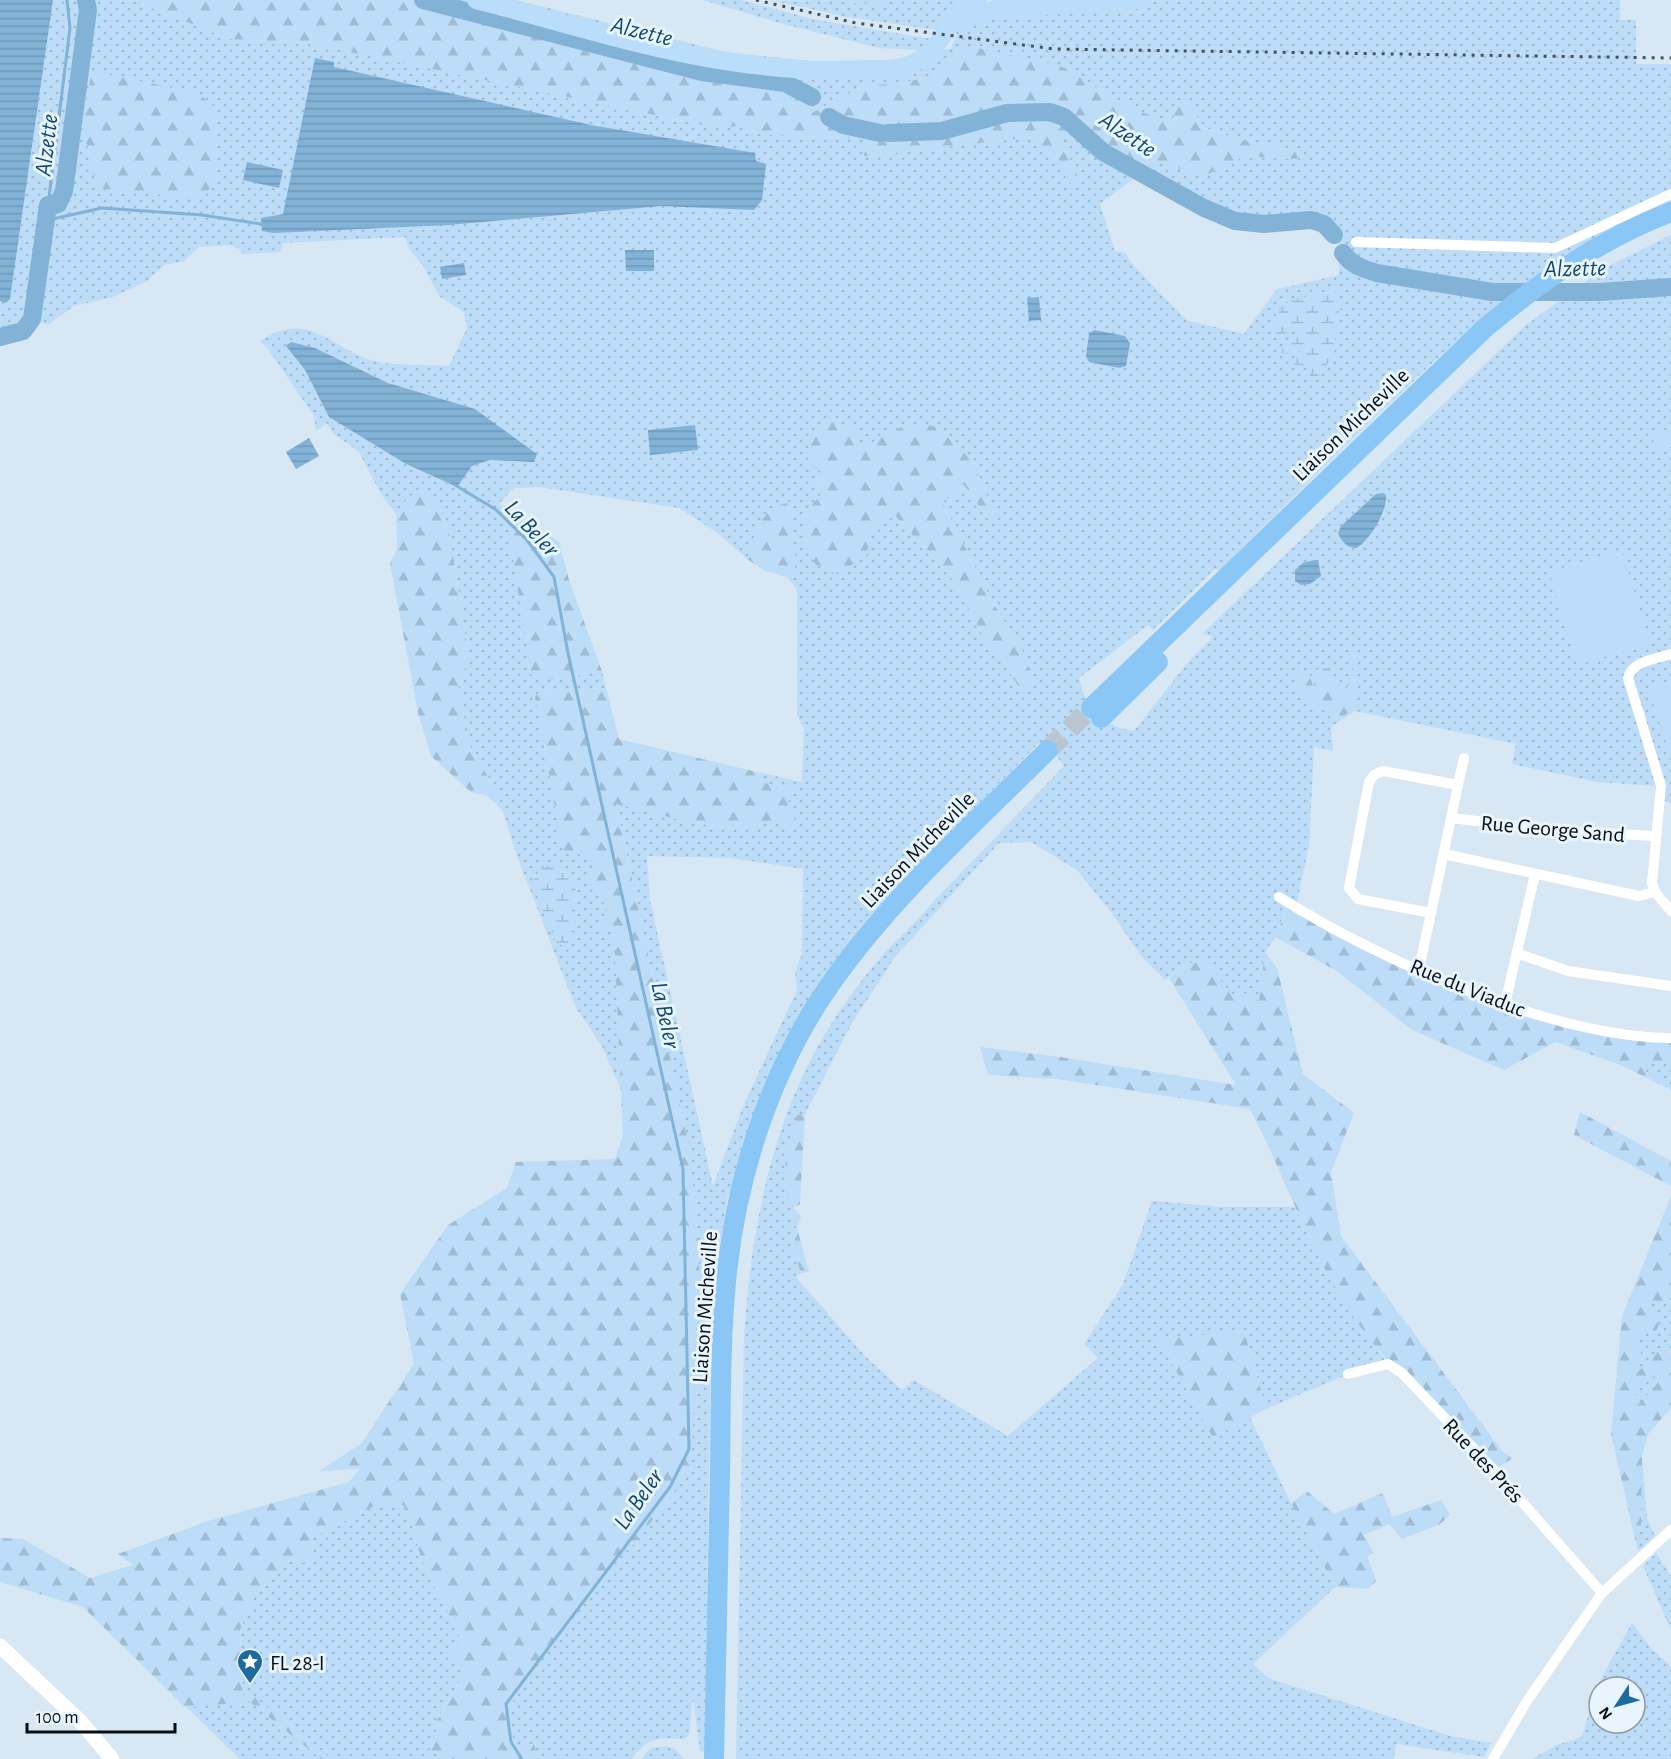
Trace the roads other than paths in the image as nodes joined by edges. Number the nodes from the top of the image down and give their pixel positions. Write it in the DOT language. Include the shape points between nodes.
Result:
graph roads {
  1 [pos="476,0"];
  2 [pos="978,0"];
  3 [pos="1139,0"];
  4 [pos="1075,1"];
  5 [pos="953,24"];
  6 [pos="1671,194"];
  7 [pos="1671,212"];
  8 [pos="1671,226"];
  9 [pos="1356,242"];
  10 [pos="1539,293"];
  11 [pos="1671,654"];
  12 [pos="1464,758"];
  13 [pos="1458,785"];
  14 [pos="1452,818"];
  15 [pos="1655,836"];
  16 [pos="1444,854"];
  17 [pos="1536,874"];
  18 [pos="1654,892"];
  19 [pos="1279,897"];
  20 [pos="1671,911"];
  21 [pos="1431,913"];
  22 [pos="1519,954"];
  23 [pos="1419,969"];
  24 [pos="1671,986"];
  25 [pos="1505,1004"];
  26 [pos="1671,1038"];
  27 [pos="1348,1374"];
  28 [pos="1671,1530"];
  29 [pos="1602,1593"];
  30 [pos="0,1646"];
  31 [pos="112,1759"];
  32 [pos="714,1759"];
  33 [pos="727,1759"];
  34 [pos="1493,1759"];
  1 -- 5 [label="main road" via="724,62 806,71 892,70 914,65 929,55"];
  2 -- 5 [label="main road" via="962,11"];
  3 -- 4 [label="main road"];
  4 -- 5 [label="main road" via="992,10"];
  6 -- 9 [label="street" via="1555,248"];
  7 -- 10 [label="highway, Liaison Micheville" via="1590,251"];
  8 -- 10 [label="highway, Liaison Micheville"];
  10 -- 10 [label="highway, Liaison Micheville" via="1482,349 1096,713 1398,410 1518,300"];
  11 -- 15 [label="street" via="1636,666 1628,678 1661,786"];
  12 -- 13 [label="street, Rue George Sand"];
  13 -- 14 [label="street, Rue George Sand"];
  13 -- 21 [label="street, Rue George Sand" via="1383,771 1368,782 1349,888 1358,898"];
  14 -- 15 [label="street, Rue George Sand" via="1557,831"];
  14 -- 16 [label="street, Rue George Sand"];
  15 -- 18 [label="street"];
  16 -- 17 [label="street"];
  16 -- 21 [label="street, Rue George Sand"];
  17 -- 18 [label="street" via="1640,896"];
  17 -- 22 [label="street"];
  18 -- 20 [label="street"];
  19 -- 23 [label="street, Rue du Viaduc" via="1338,931"];
  21 -- 23 [label="street, Rue George Sand"];
  22 -- 24 [label="street" via="1568,971"];
  22 -- 25 [label="street"];
  23 -- 25 [label="street, Rue du Viaduc"];
  25 -- 26 [label="street, Rue du Viaduc" via="1594,1028"];
  27 -- 29 [label="street, Rue des Prés" via="1388,1364 1402,1373"];
  28 -- 29 [label="street"];
  29 -- 34 [label="street" via="1527,1701"];
  30 -- 31 [label="main road" via="81,1722"];
  32 -- 33 [label="highway, Liaison Micheville" via="723,1326 731,1239 750,1154 788,1059 820,999 859,944 916,882 1053,754 869,952 830,1006 774,1123 750,1200 738,1281"];
}
